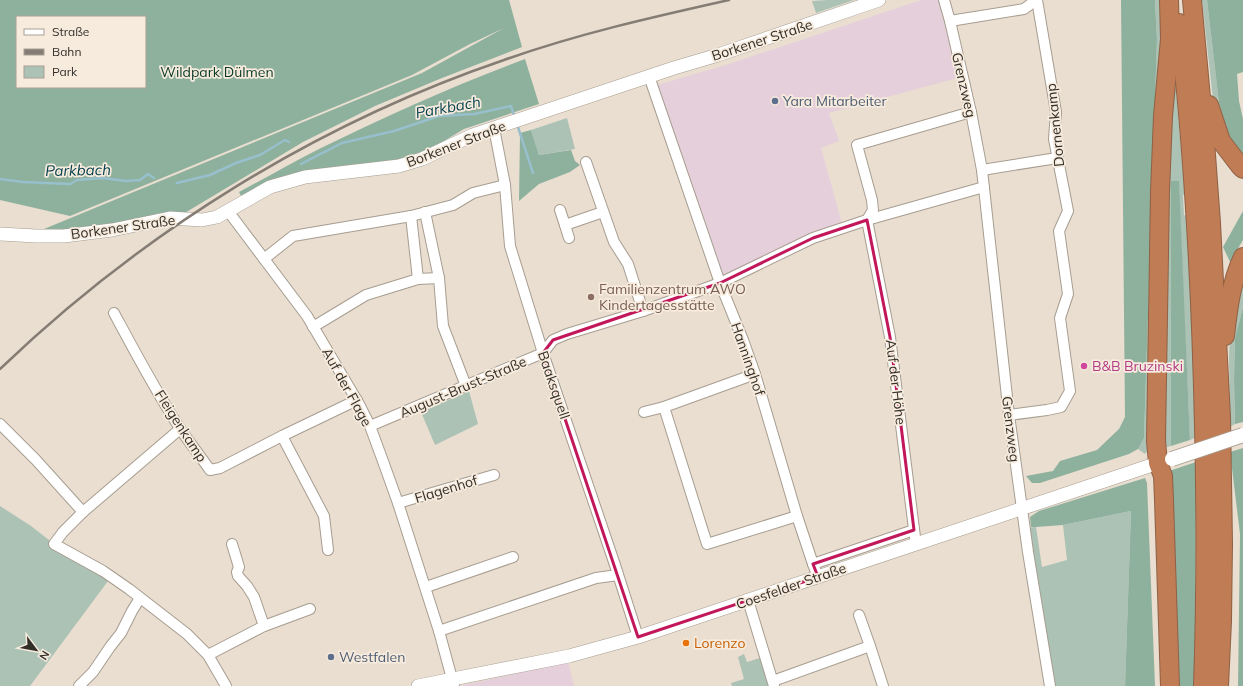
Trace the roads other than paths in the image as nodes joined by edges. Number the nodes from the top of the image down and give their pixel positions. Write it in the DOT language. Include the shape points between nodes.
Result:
graph roads {
  1 [pos="880,0"];
  2 [pos="944,0"];
  3 [pos="1037,0"];
  4 [pos="1169,0"];
  5 [pos="1177,0"];
  6 [pos="1192,0"];
  7 [pos="950,21"];
  8 [pos="1196,45"];
  9 [pos="649,76"];
  10 [pos="971,112"];
  11 [pos="494,128"];
  12 [pos="1057,158"];
  13 [pos="586,162"];
  14 [pos="1243,169"];
  15 [pos="982,170"];
  16 [pos="505,185"];
  17 [pos="984,187"];
  18 [pos="228,210"];
  19 [pos="560,210"];
  20 [pos="425,212"];
  21 [pos="604,212"];
  22 [pos="411,216"];
  23 [pos="867,220"];
  24 [pos="565,225"];
  25 [pos="1,236"];
  26 [pos="569,238"];
  27 [pos="1243,257"];
  28 [pos="264,259"];
  29 [pos="439,278"];
  30 [pos="418,279"];
  31 [pos="720,283"];
  32 [pos="643,311"];
  33 [pos="114,313"];
  34 [pos="313,327"];
  35 [pos="543,353"];
  36 [pos="755,374"];
  37 [pos="466,386"];
  38 [pos="358,400"];
  39 [pos="664,407"];
  40 [pos="644,412"];
  41 [pos="1009,415"];
  42 [pos="1221,417"];
  43 [pos="0,424"];
  44 [pos="370,426"];
  45 [pos="180,428"];
  46 [pos="1243,435"];
  47 [pos="282,436"];
  48 [pos="1165,461"];
  49 [pos="494,474"];
  50 [pos="398,503"];
  51 [pos="1022,508"];
  52 [pos="84,512"];
  53 [pos="797,516"];
  54 [pos="914,530"];
  55 [pos="232,544"];
  56 [pos="916,545"];
  57 [pos="328,550"];
  58 [pos="513,557"];
  59 [pos="813,564"];
  60 [pos="618,575"];
  61 [pos="818,577"];
  62 [pos="426,587"];
  63 [pos="140,598"];
  64 [pos="748,600"];
  65 [pos="310,609"];
  66 [pos="859,615"];
  67 [pos="264,626"];
  68 [pos="439,631"];
  69 [pos="638,637"];
  70 [pos="870,646"];
  71 [pos="208,655"];
  72 [pos="454,683"];
  73 [pos="773,684"];
  74 [pos="79,686"];
  75 [pos="226,686"];
  76 [pos="418,686"];
  77 [pos="883,686"];
  78 [pos="1050,686"];
  79 [pos="1170,686"];
  80 [pos="1203,686"];
  81 [pos="1219,686"];
  1 -- 9 [label="street, Borkener Straße"];
  2 -- 7 [label="street, Grenzweg"];
  3 -- 7 [label="street, Dornenkamp" via="1024,9"];
  3 -- 12 [label="street, Dornenkamp" via="1056,112 1054,139"];
  4 -- 48 [label="highway" via="1170,39 1160,192 1156,441"];
  5 -- 80 [label="highway" via="1194,194 1202,355 1206,516"];
  6 -- 8 [label="highway"];
  7 -- 10 [label="street, Grenzweg"];
  8 -- 14 [label="highway" via="1211,111 1221,141"];
  8 -- 42 [label="highway" via="1211,223"];
  9 -- 11 [label="street, Borkener Straße"];
  9 -- 31 [label="street, Hanninghof"];
  10 -- 15 [label="street, Grenzweg"];
  10 -- 23 [label="street" via="857,145 872,200 873,210"];
  11 -- 16 [label="street, Baaksquell"];
  11 -- 18 [label="street, Borkener Straße" via="406,164 304,178 270,187"];
  12 -- 15 [label="street"];
  12 -- 41 [label="street, Dornenkamp" via="1068,211 1059,232 1068,294 1060,318 1070,391 1061,406"];
  13 -- 21 [label="street"];
  15 -- 17 [label="street, Grenzweg"];
  16 -- 20 [label="street" via="473,193 453,206"];
  16 -- 35 [label="street, Baaksquell" via="510,246"];
  17 -- 23 [label="street, August-Brust-Straße"];
  17 -- 41 [label="street, Grenzweg"];
  18 -- 25 [label="street, Borkener Straße" via="209,219 170,218 80,234"];
  18 -- 28 [label="street, Auf der Flage"];
  19 -- 24 [label="street"];
  20 -- 22 [label="street"];
  20 -- 29 [label="street"];
  21 -- 24 [label="street"];
  21 -- 32 [label="street" via="614,242 628,264"];
  22 -- 28 [label="street" via="293,236"];
  22 -- 30 [label="street"];
  23 -- 31 [label="street, August-Brust-Straße" via="813,238"];
  23 -- 54 [label="street, Auf der Höhe" via="890,337"];
  24 -- 26 [label="street"];
  27 -- 42 [label="highway" via="1236,272 1226,327"];
  28 -- 34 [label="street, Auf der Flage"];
  29 -- 30 [label="street"];
  29 -- 37 [label="street" via="443,326"];
  30 -- 34 [label="street" via="366,295"];
  31 -- 32 [label="street, August-Brust-Straße"];
  31 -- 36 [label="street, Hanninghof"];
  32 -- 35 [label="street, August-Brust-Straße" via="567,334 553,340"];
  33 -- 45 [label="street, Fleigenkamp"];
  34 -- 38 [label="street, Auf der Flage"];
  35 -- 37 [label="street, August-Brust-Straße"];
  35 -- 60 [label="street, Baaksquell"];
  36 -- 39 [label="street"];
  36 -- 53 [label="street, Hanninghof"];
  37 -- 44 [label="street, August-Brust-Straße"];
  38 -- 44 [label="street, Auf der Flage"];
  38 -- 47 [label="street, Fleigenkamp"];
  39 -- 40 [label="street"];
  39 -- 53 [label="street" via="707,544"];
  41 -- 51 [label="street, Grenzweg"];
  42 -- 81 [label="highway" via="1223,544"];
  43 -- 52 [label="street"];
  44 -- 50 [label="street, Auf der Flage"];
  45 -- 47 [label="street, Fleigenkamp" via="210,470 220,468"];
  45 -- 52 [label="street"];
  46 -- 48 [label="main road, bridge"];
  47 -- 57 [label="street" via="324,516"];
  48 -- 51 [label="street, Coesfelder Straße"];
  48 -- 79 [label="highway" via="1163,476"];
  49 -- 50 [label="street, Flagenhof"];
  50 -- 62 [label="street, Auf der Flage"];
  51 -- 56 [label="street, Coesfelder Straße"];
  51 -- 78 [label="street, Grenzweg"];
  52 -- 63 [label="street" via="54,544 103,571"];
  53 -- 59 [label="street, Hanninghof"];
  54 -- 56 [label="street, Auf der Höhe"];
  54 -- 59 [label="street, Coesfelder Straße"];
  55 -- 67 [label="street" via="239,567 238,576 254,597"];
  56 -- 61 [label="street, Coesfelder Straße"];
  58 -- 62 [label="street"];
  59 -- 61 [label="street, Hanninghof"];
  60 -- 68 [label="street" via="596,578"];
  60 -- 69 [label="street, Baaksquell"];
  61 -- 64 [label="street, Coesfelder Straße"];
  62 -- 68 [label="street, Auf der Flage"];
  63 -- 71 [label="street" via="187,634"];
  63 -- 74 [label="street" via="121,633 93,672"];
  64 -- 69 [label="street, Coesfelder Straße"];
  64 -- 73 [label="street"];
  65 -- 67 [label="street"];
  66 -- 70 [label="street"];
  67 -- 71 [label="street"];
  68 -- 72 [label="street, Auf der Flage"];
  69 -- 72 [label="street, Coesfelder Straße"];
  70 -- 73 [label="street"];
  70 -- 77 [label="street"];
  71 -- 75 [label="street"];
  72 -- 76 [label="street, Coesfelder Straße"];
}
